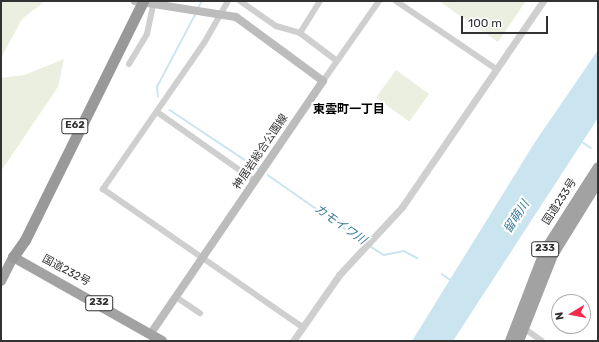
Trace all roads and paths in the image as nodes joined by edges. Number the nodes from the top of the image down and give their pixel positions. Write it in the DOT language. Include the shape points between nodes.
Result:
graph roads {
  1 [pos="136,1"];
  2 [pos="228,1"];
  3 [pos="240,1"];
  4 [pos="320,1"];
  5 [pos="379,1"];
  6 [pos="396,1"];
  7 [pos="543,1"];
  8 [pos="148,4"];
  9 [pos="133,16"];
  10 [pos="300,33"];
  11 [pos="337,61"];
  12 [pos="130,64"];
  13 [pos="496,69"];
  14 [pos="323,81"];
  15 [pos="157,112"];
  16 [pos="598,167"];
  17 [pos="255,181"];
  18 [pos="598,182"];
  19 [pos="13,257"];
  20 [pos="201,260"];
  21 [pos="1,281"];
  22 [pos="176,297"];
  23 [pos="200,313"];
  24 [pos="519,326"];
  25 [pos="302,327"];
  26 [pos="149,337"];
  27 [pos="162,341"];
  28 [pos="171,341"];
  29 [pos="293,341"];
  30 [pos="510,341"];
  31 [pos="519,341"];
  32 [pos="542,341"];
  1 -- 8 [label="main road"];
  1 -- 9 [label="highway, E62"];
  2 -- 15 [label="street"];
  3 -- 10 [label="street" via="276,26"];
  4 -- 10 [label="street"];
  5 -- 11 [label="street"];
  6 -- 13 [label="street"];
  7 -- 13 [label="street"];
  8 -- 9 [label="highway, E62"];
  8 -- 12 [label="street" via="146,34"];
  8 -- 14 [label="main road" via="162,8 227,14 250,24"];
  9 -- 19 [label="highway, E62"];
  10 -- 11 [label="street"];
  11 -- 14 [label="street"];
  13 -- 25 [label="street" via="402,207 339,275"];
  14 -- 17 [label="main road, 神居岩総合公園線"];
  15 -- 17 [label="street"];
  15 -- 20 [label="street" via="103,189"];
  16 -- 24 [label="highway, 国道233号 / 233" via="545,250"];
  17 -- 20 [label="main road, 神居岩総合公園線"];
  18 -- 24 [label="highway, 国道233号 / 233" via="553,255"];
  19 -- 21 [label="highway"];
  19 -- 26 [label="highway, 国道232号 / 232" via="46,274"];
  20 -- 22 [label="main road, 神居岩総合公園線"];
  20 -- 25 [label="street"];
  22 -- 23 [label="street"];
  22 -- 26 [label="main road, 神居岩総合公園線"];
  24 -- 30 [label="highway, 国道233号 / 233"];
  24 -- 31 [label="highway, 国道233号 / 233"];
  24 -- 32 [label="street"];
  25 -- 29 [label="street"];
  26 -- 27 [label="highway, 国道232号 / 232"];
  26 -- 28 [label="highway, 国道232号 / 232"];
}
